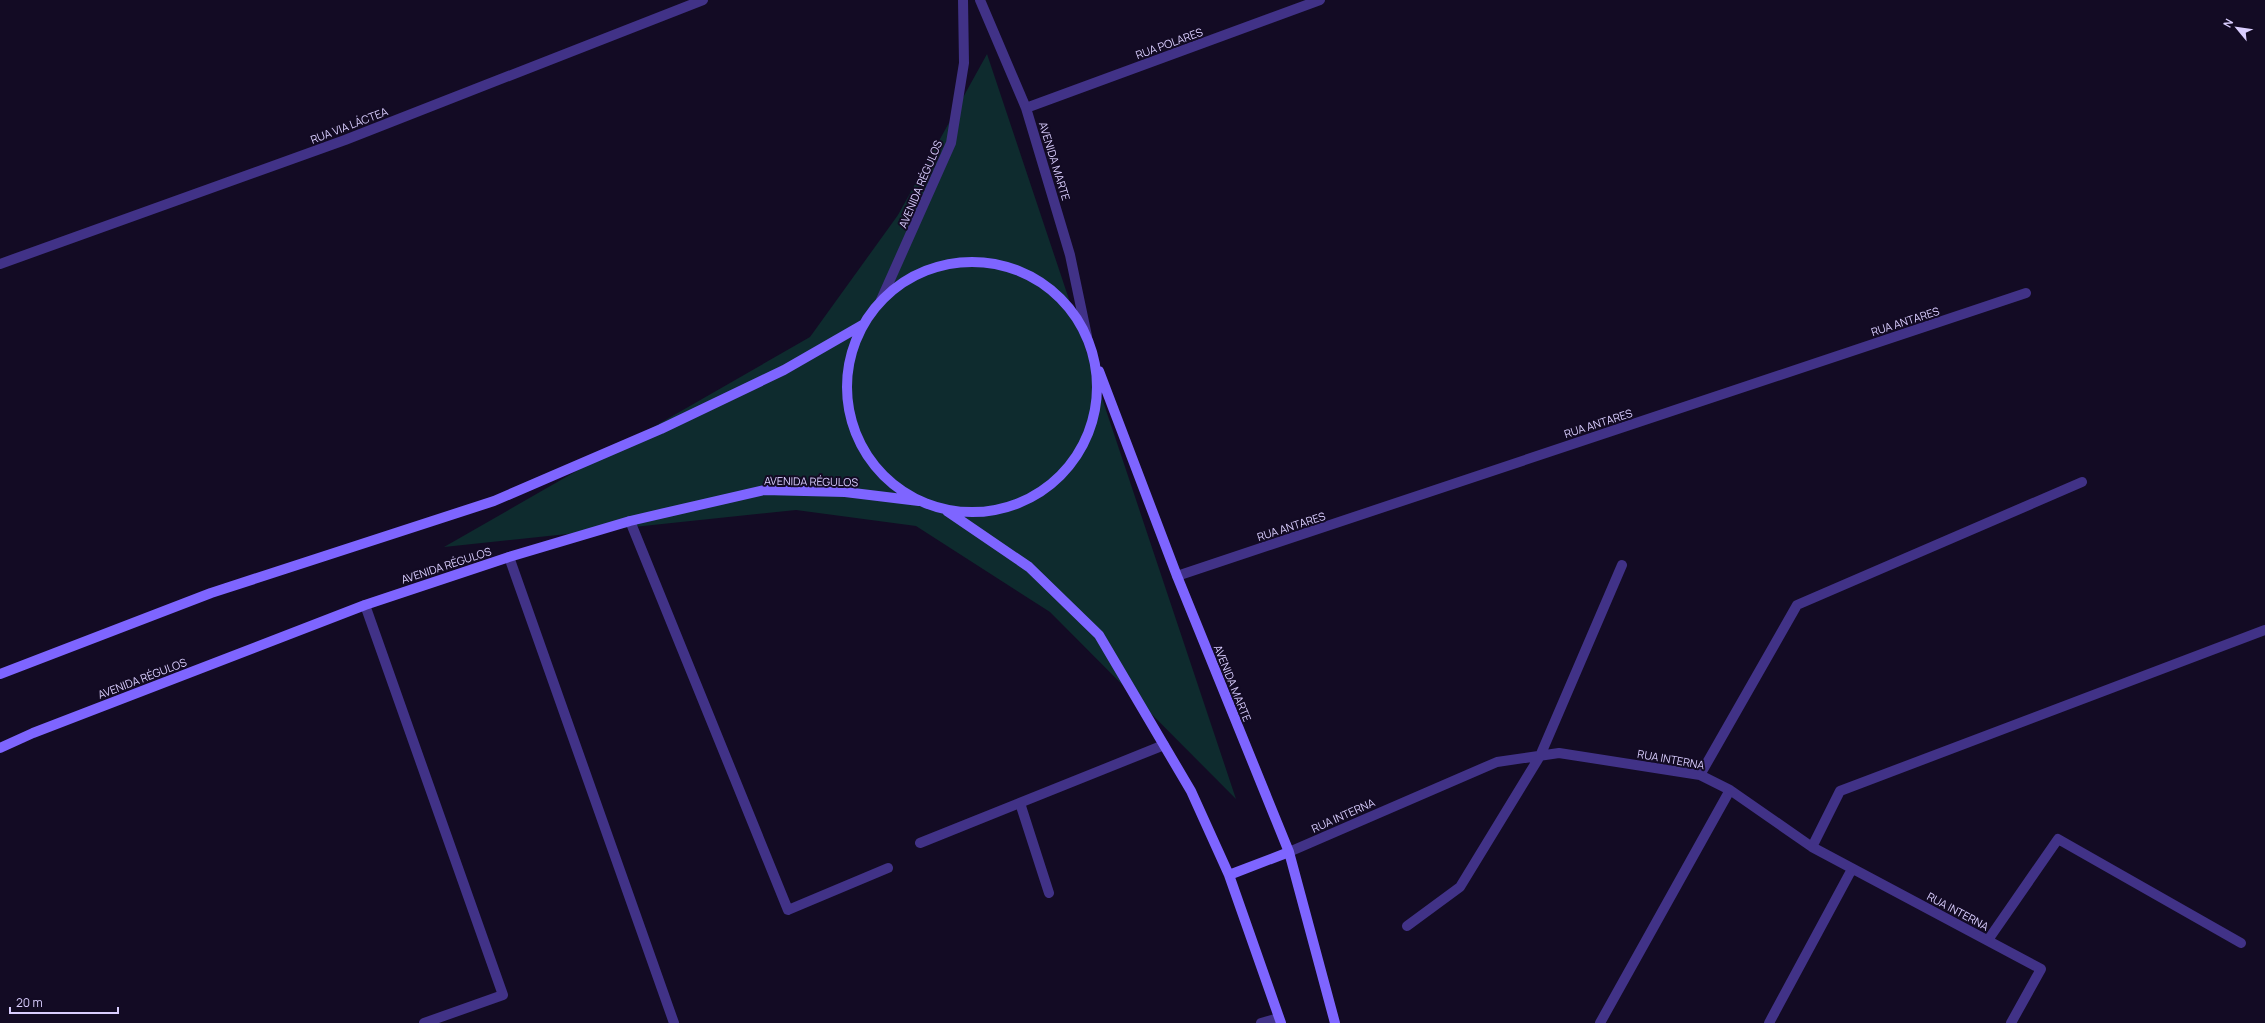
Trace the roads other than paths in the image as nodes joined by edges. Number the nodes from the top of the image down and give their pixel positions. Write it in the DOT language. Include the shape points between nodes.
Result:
graph roads {
  1 [pos="703,0"];
  2 [pos="963,0"];
  3 [pos="980,0"];
  4 [pos="1320,0"];
  5 [pos="1026,108"];
  6 [pos="0,264"];
  7 [pos="2026,293"];
  8 [pos="881,300"];
  9 [pos="864,324"];
  10 [pos="1087,336"];
  11 [pos="1094,357"];
  12 [pos="2082,482"];
  13 [pos="920,501"];
  14 [pos="946,510"];
  15 [pos="630,521"];
  16 [pos="508,557"];
  17 [pos="1622,565"];
  18 [pos="1177,576"];
  19 [pos="365,605"];
  20 [pos="2265,630"];
  21 [pos="0,674"];
  22 [pos="1164,745"];
  23 [pos="0,748"];
  24 [pos="1540,756"];
  25 [pos="1700,775"];
  26 [pos="1730,790"];
  27 [pos="1020,803"];
  28 [pos="920,843"];
  29 [pos="1812,847"];
  30 [pos="1289,852"];
  31 [pos="888,868"];
  32 [pos="1852,869"];
  33 [pos="1229,875"];
  34 [pos="1049,893"];
  35 [pos="1407,926"];
  36 [pos="1988,940"];
  37 [pos="2241,943"];
  38 [pos="1280,1020"];
  39 [pos="424,1023"];
  40 [pos="674,1023"];
  41 [pos="1261,1023"];
  42 [pos="1335,1023"];
  43 [pos="1600,1023"];
  44 [pos="1769,1023"];
  45 [pos="2011,1023"];
  1 -- 6 [label="street, RUA VIA LÁCTEA" via="345,140"];
  2 -- 8 [label="street, AVENIDA RÉGULOS" via="964,63 951,143"];
  3 -- 5 [label="street, AVENIDA MARTE"];
  4 -- 5 [label="street, RUA POLARES"];
  5 -- 10 [label="street, AVENIDA MARTE" via="1070,255"];
  7 -- 18 [label="street, RUA ANTARES"];
  8 -- 9 [label="street"];
  8 -- 10 [label="street" via="914,276 933,268 953,263 994,263 1026,274 1049,288 1077,318"];
  9 -- 13 [label="street" via="852,351 846,380 849,410 857,439 873,464 888,480"];
  9 -- 21 [label="street" via="770,376 661,429 494,501 211,593"];
  10 -- 11 [label="street"];
  11 -- 14 [label="street" via="1097,388 1093,420 1081,449 1062,475 1037,495 1008,507 977,512"];
  11 -- 18 [label="street, AVENIDA MARTE"];
  12 -- 25 [label="street" via="1797,605"];
  13 -- 14 [label="street"];
  13 -- 15 [label="street, AVENIDA RÉGULOS" via="845,492 764,490"];
  14 -- 22 [label="street" via="1029,567 1099,635"];
  15 -- 16 [label="street, AVENIDA RÉGULOS"];
  15 -- 31 [label="street" via="788,910"];
  16 -- 19 [label="street, AVENIDA RÉGULOS"];
  16 -- 40 [label="street"];
  17 -- 24 [label="street"];
  18 -- 30 [label="street, AVENIDA MARTE"];
  19 -- 23 [label="street, AVENIDA RÉGULOS"];
  19 -- 39 [label="street" via="503,995"];
  20 -- 29 [label="street" via="1840,791"];
  22 -- 27 [label="street"];
  22 -- 33 [label="street" via="1191,791"];
  24 -- 25 [label="street, RUA INTERNA" via="1559,753"];
  24 -- 30 [label="street, RUA INTERNA" via="1497,762"];
  24 -- 35 [label="street" via="1460,886"];
  25 -- 26 [label="street, RUA INTERNA"];
  26 -- 29 [label="street, RUA INTERNA"];
  26 -- 43 [label="street"];
  27 -- 28 [label="street"];
  27 -- 34 [label="street"];
  29 -- 32 [label="street, RUA INTERNA"];
  30 -- 33 [label="street"];
  30 -- 42 [label="street, AVENIDA MARTE"];
  32 -- 36 [label="street, RUA INTERNA"];
  32 -- 44 [label="street"];
  33 -- 38 [label="street"];
  36 -- 37 [label="street" via="2058,839"];
  36 -- 45 [label="street, RUA INTERNA" via="2041,968"];
  38 -- 41 [label="street"];
}
